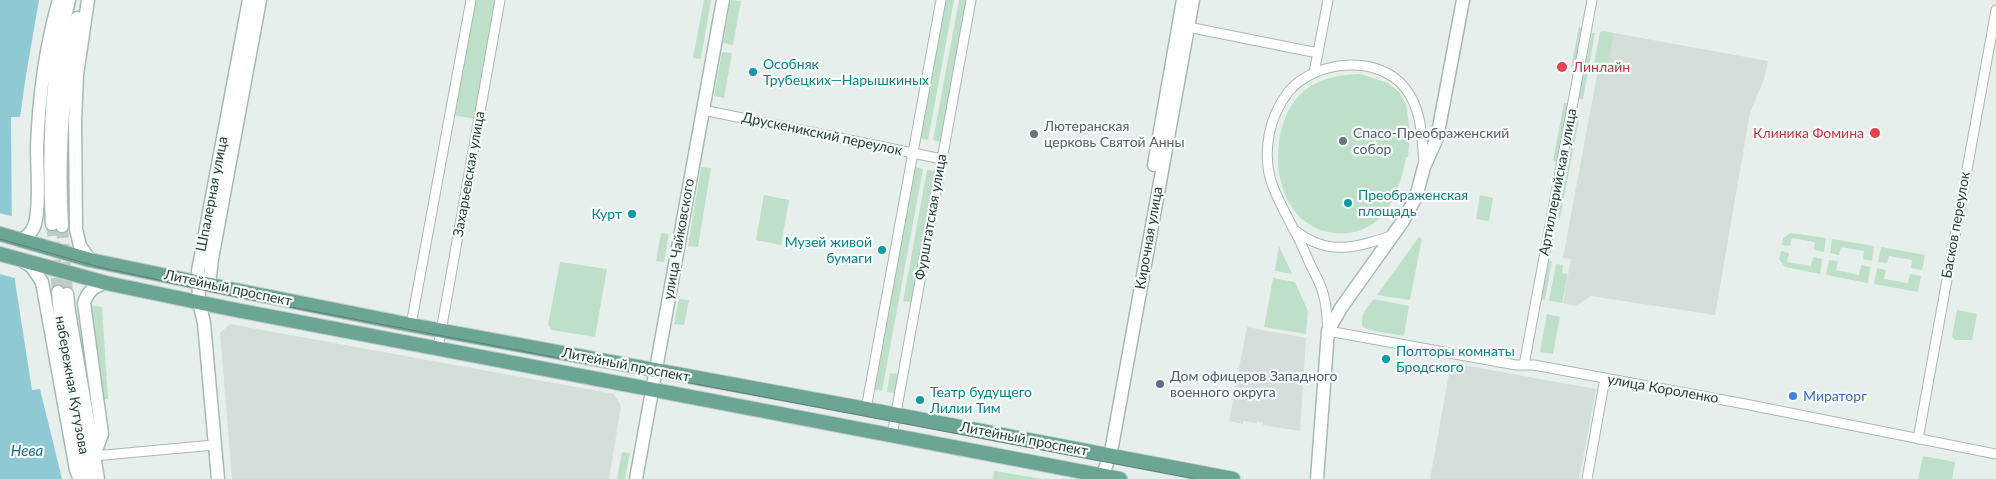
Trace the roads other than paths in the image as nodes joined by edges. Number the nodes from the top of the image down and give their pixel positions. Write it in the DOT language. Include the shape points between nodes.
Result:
graph roads {
  1 [pos="59,0"];
  2 [pos="69,0"];
  3 [pos="82,0"];
  4 [pos="88,0"];
  5 [pos="249,0"];
  6 [pos="260,0"];
  7 [pos="471,0"];
  8 [pos="500,0"];
  9 [pos="723,0"];
  10 [pos="941,0"];
  11 [pos="971,0"];
  12 [pos="1183,0"];
  13 [pos="1193,0"];
  14 [pos="1328,0"];
  15 [pos="1463,0"];
  16 [pos="1592,0"];
  17 [pos="1996,10"];
  18 [pos="1188,27"];
  19 [pos="1318,53"];
  20 [pos="1314,73"];
  21 [pos="703,110"];
  22 [pos="913,153"];
  23 [pos="942,159"];
  24 [pos="1424,166"];
  25 [pos="1294,229"];
  26 [pos="0,234"];
  27 [pos="1394,235"];
  28 [pos="21,240"];
  29 [pos="0,254"];
  30 [pos="20,260"];
  31 [pos="90,260"];
  32 [pos="106,283"];
  33 [pos="204,283"];
  34 [pos="199,301"];
  35 [pos="411,325"];
  36 [pos="441,331"];
  37 [pos="1328,331"];
  38 [pos="438,348"];
  39 [pos="1524,365"];
  40 [pos="655,371"];
  41 [pos="1605,378"];
  42 [pos="652,389"];
  43 [pos="866,409"];
  44 [pos="895,414"];
  45 [pos="892,435"];
  46 [pos="1918,439"];
  47 [pos="214,445"];
  48 [pos="1996,454"];
  49 [pos="1106,455"];
  50 [pos="94,456"];
  51 [pos="1102,476"];
  52 [pos="80,479"];
  53 [pos="88,479"];
  54 [pos="98,479"];
  55 [pos="218,479"];
  56 [pos="636,479"];
  57 [pos="1120,479"];
  58 [pos="1233,479"];
  59 [pos="1317,479"];
  60 [pos="1588,479"];
  1 -- 28 [label="main road" via="42,78 36,219 30,235"];
  2 -- 3 [label="main road" via="53,99 50,188 57,225 64,93"];
  4 -- 31 [label="main road" via="74,121 76,229 80,246"];
  5 -- 33 [label="main road, Шпалерная улица" via="201,257"];
  6 -- 33 [label="main road, Шпалерная улица" via="212,259"];
  7 -- 35 [label="street"];
  8 -- 36 [label="street, Захарьевская улица"];
  9 -- 21 [label="main road, улица Чайковского"];
  10 -- 22 [label="street, Фурштатская улица"];
  11 -- 23 [label="street, Фурштатская улица"];
  12 -- 49 [label="main road, Кирочная улица"];
  13 -- 18 [label="main road, Кирочная улица"];
  14 -- 19 [label="street"];
  15 -- 24 [label="main road" via="1437,138"];
  16 -- 39 [label="street, Артиллерийская улица"];
  17 -- 46 [label="street, Басков переулок"];
  18 -- 19 [label="street"];
  18 -- 49 [label="main road, Кирочная улица"];
  19 -- 20 [label="street"];
  20 -- 24 [label="street" via="1346,65 1378,70 1392,76 1405,87 1414,102 1421,130"];
  20 -- 25 [label="street" via="1290,90 1279,105 1269,135 1267,164 1270,181"];
  21 -- 22 [label="street, Друскеникский переулок"];
  21 -- 40 [label="main road, улица Чайковского"];
  22 -- 23 [label="street, Друскеникский переулок"];
  22 -- 43 [label="street, Фурштатская улица"];
  23 -- 44 [label="street, Фурштатская улица"];
  24 -- 27 [label="main road" via="1416,197"];
  25 -- 27 [label="street" via="1308,240 1337,247 1362,245"];
  25 -- 37 [label="street" via="1324,297"];
  26 -- 28 [label="main road, Литейный проспект"];
  27 -- 37 [label="main road"];
  28 -- 31 [label="main road, Литейный проспект"];
  29 -- 30 [label="main road, Литейный проспект"];
  30 -- 32 [label="main road, Литейный проспект"];
  30 -- 52 [label="main road" via="32,267 42,282"];
  31 -- 33 [label="main road, Литейный проспект"];
  32 -- 34 [label="main road, Литейный проспект"];
  32 -- 50 [label="main road" via="91,290 84,303 102,434"];
  33 -- 34 [label="main road, Шпалерная улица"];
  33 -- 35 [label="main road, Литейный проспект"];
  34 -- 38 [label="main road, Литейный проспект"];
  34 -- 47 [label="main road, Шпалерная улица" via="204,323"];
  35 -- 36 [label="main road, Литейный проспект"];
  36 -- 38 [label="street, Захарьевская улица"];
  36 -- 40 [label="main road, Литейный проспект"];
  37 -- 39 [label="street, улица Короленко"];
  37 -- 59 [label="main road"];
  38 -- 42 [label="main road, Литейный проспект"];
  39 -- 41 [label="street, улица Короленко"];
  40 -- 42 [label="main road, улица Чайковского"];
  40 -- 43 [label="main road, Литейный проспект"];
  41 -- 46 [label="street, улица Короленко"];
  41 -- 60 [label="street"];
  42 -- 45 [label="main road, Литейный проспект"];
  42 -- 56 [label="main road, улица Чайковского"];
  43 -- 44 [label="main road, Литейный проспект"];
  44 -- 45 [label="street, Фурштатская улица"];
  44 -- 49 [label="main road, Литейный проспект"];
  45 -- 51 [label="main road, Литейный проспект"];
  46 -- 48 [label="street, улица Короленко"];
  47 -- 50 [label="street"];
  47 -- 55 [label="main road, Шпалерная улица"];
  49 -- 51 [label="main road, Кирочная улица"];
  49 -- 58 [label="main road, Литейный проспект"];
  50 -- 53 [label="main road, набережная Кутузова" via="63,293 60,314"];
  50 -- 54 [label="main road, набережная Кутузова"];
  51 -- 57 [label="main road, Литейный проспект"];
}
